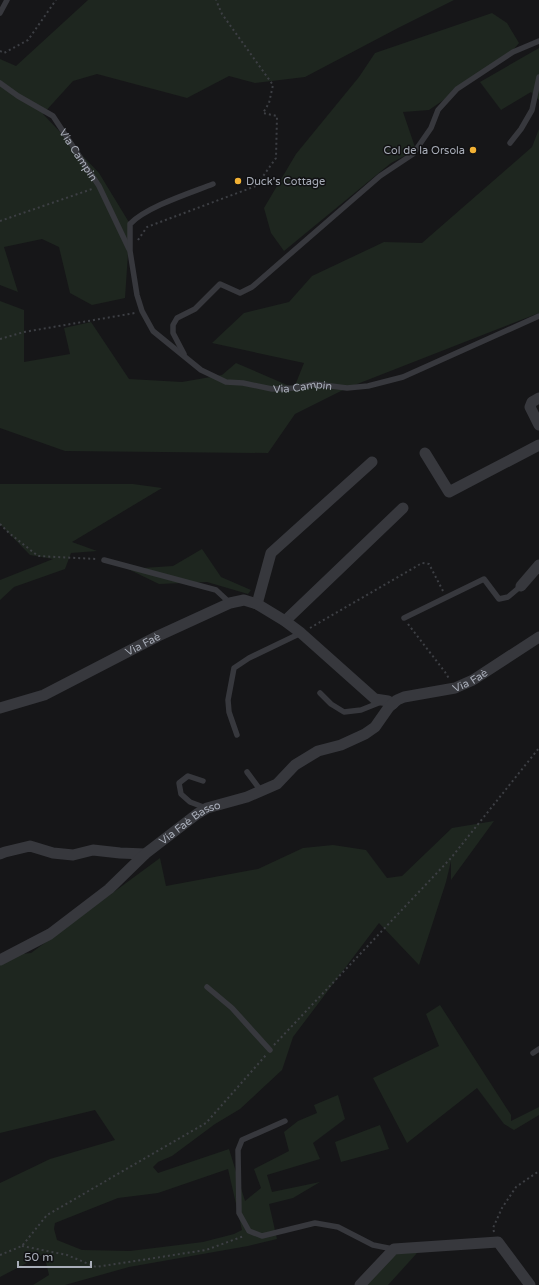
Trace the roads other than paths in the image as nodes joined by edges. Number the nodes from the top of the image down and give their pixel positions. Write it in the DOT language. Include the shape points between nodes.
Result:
graph roads {
  1 [pos="7,0"];
  2 [pos="0,13"];
  3 [pos="539,41"];
  4 [pos="539,77"];
  5 [pos="0,83"];
  6 [pos="510,143"];
  7 [pos="214,184"];
  8 [pos="130,251"];
  9 [pos="539,316"];
  10 [pos="185,356"];
  11 [pos="539,398"];
  12 [pos="539,425"];
  13 [pos="539,445"];
  14 [pos="425,453"];
  15 [pos="372,462"];
  16 [pos="403,508"];
  17 [pos="104,560"];
  18 [pos="539,565"];
  19 [pos="521,586"];
  20 [pos="230,603"];
  21 [pos="257,604"];
  22 [pos="404,618"];
  23 [pos="285,622"];
  24 [pos="301,633"];
  25 [pos="539,637"];
  26 [pos="320,693"];
  27 [pos="389,704"];
  28 [pos="0,708"];
  29 [pos="237,735"];
  30 [pos="247,772"];
  31 [pos="203,781"];
  32 [pos="261,791"];
  33 [pos="207,808"];
  34 [pos="0,854"];
  35 [pos="145,854"];
  36 [pos="0,960"];
  37 [pos="207,987"];
  38 [pos="539,1049"];
  39 [pos="270,1050"];
  40 [pos="533,1053"];
  41 [pos="285,1121"];
  42 [pos="394,1249"];
  43 [pos="360,1285"];
  44 [pos="530,1285"];
  1 -- 2 [label="lane"];
  3 -- 10 [label="lane" via="513,52 458,88 438,110 431,128 413,154 380,176 252,287 240,293 220,284 195,309 177,318 173,325 174,333"];
  4 -- 6 [label="lane" via="532,110 522,129"];
  5 -- 8 [label="lane, Via Campin" via="53,116 99,186"];
  7 -- 8 [label="lane, Via Campin" via="136,217 130,224"];
  8 -- 10 [label="lane, Via Campin" via="142,311 153,331"];
  9 -- 10 [label="lane, Via Campin" via="403,377 368,386 347,388 315,384 294,388 272,388 226,382 202,370"];
  11 -- 12 [label="street" via="532,402 530,407"];
  13 -- 14 [label="street" via="449,492"];
  15 -- 21 [label="street" via="271,553"];
  16 -- 23 [label="street"];
  17 -- 20 [label="lane" via="216,590"];
  18 -- 19 [label="street"];
  19 -- 22 [label="lane" via="508,597 499,599 484,579"];
  20 -- 21 [label="street, Via Faè" via="244,600"];
  20 -- 28 [label="street, Via Faè" via="158,636 44,695"];
  21 -- 23 [label="street, Via Faè"];
  23 -- 24 [label="street, Via Faè"];
  24 -- 27 [label="street, Via Faè" via="375,699"];
  24 -- 29 [label="lane" via="234,668 228,712"];
  25 -- 27 [label="street, Via Faè" via="473,680 455,688 404,697"];
  26 -- 27 [label="lane" via="344,712"];
  27 -- 32 [label="street, Via Faè Basso" via="375,727 365,734 341,745 318,751 295,765 277,784"];
  30 -- 32 [label="lane"];
  31 -- 33 [label="lane" via="188,776 180,783 181,794 190,802"];
  32 -- 33 [label="street, Via Faè Basso"];
  33 -- 35 [label="street, Via Faè Basso"];
  34 -- 35 [label="street" via="30,846 53,853 72,855 93,850"];
  35 -- 36 [label="street, Via Faè Basso" via="109,889 50,934"];
  37 -- 39 [label="lane" via="232,1008"];
  38 -- 40 [label="lane"];
  41 -- 42 [label="lane" via="242,1140 238,1150 239,1213 249,1231 262,1236 314,1223 338,1226 373,1245"];
  42 -- 43 [label="street"];
  42 -- 44 [label="street" via="498,1242"];
}
